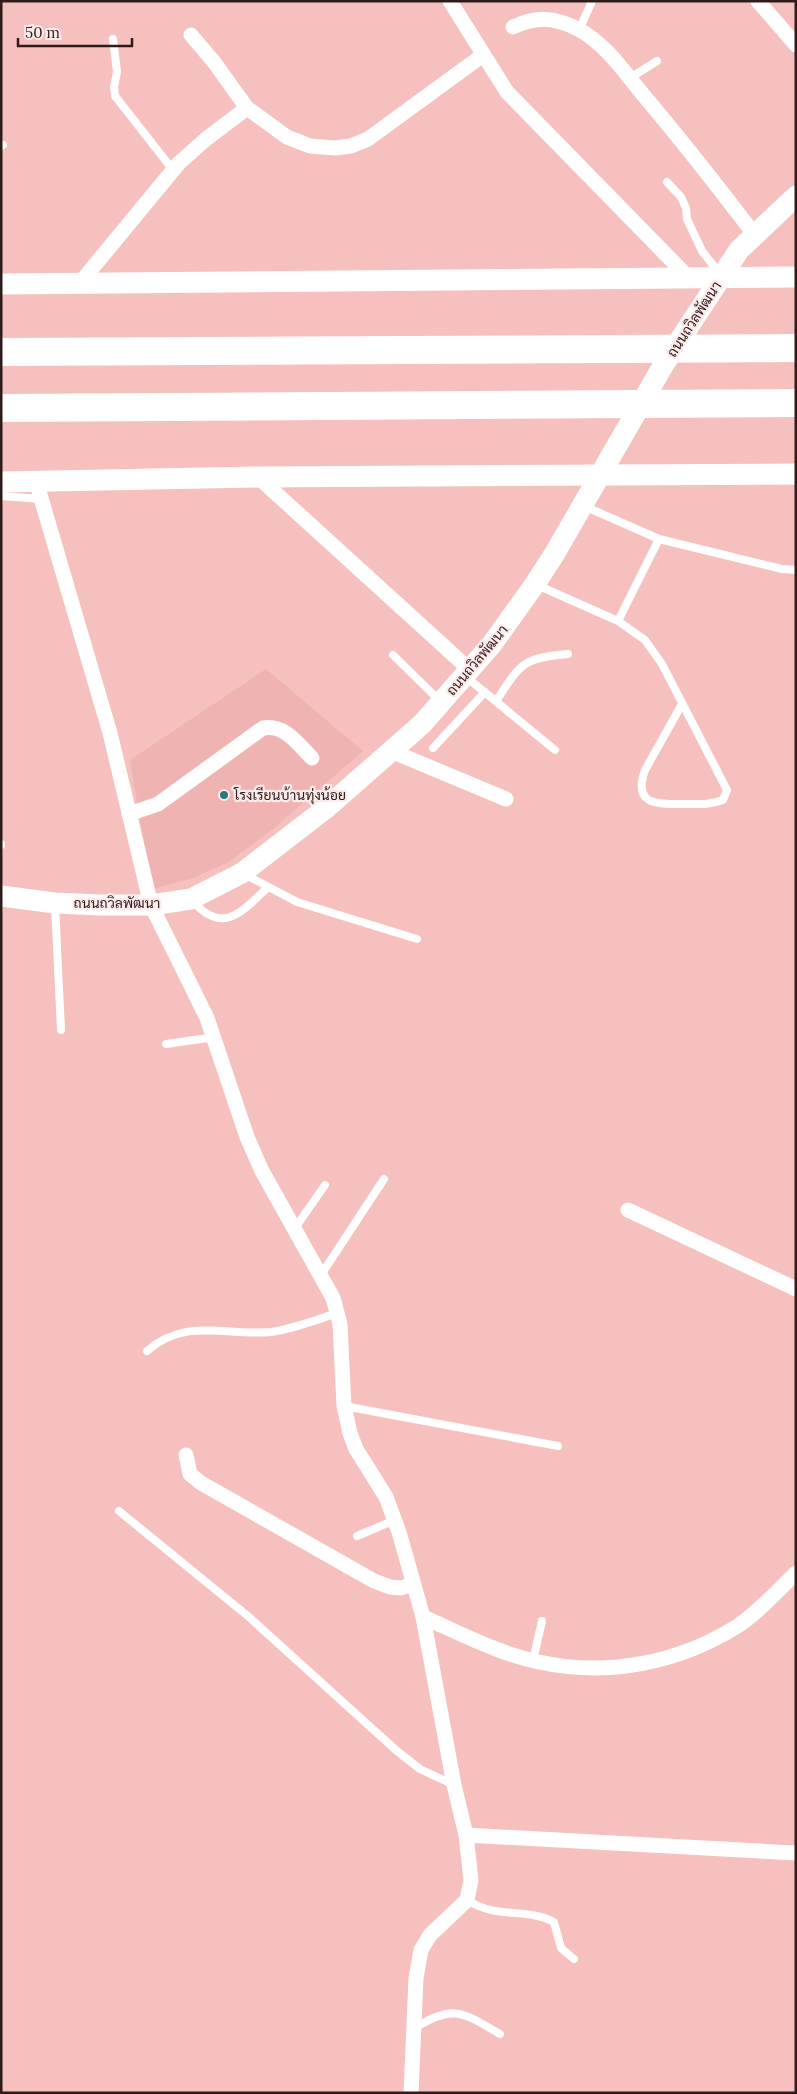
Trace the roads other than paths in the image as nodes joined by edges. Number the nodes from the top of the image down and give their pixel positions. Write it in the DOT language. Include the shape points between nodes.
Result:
graph roads {
  1 [pos="450,1"];
  2 [pos="592,1"];
  3 [pos="758,1"];
  4 [pos="513,27"];
  5 [pos="579,30"];
  6 [pos="191,35"];
  7 [pos="113,39"];
  8 [pos="796,45"];
  9 [pos="483,55"];
  10 [pos="657,61"];
  11 [pos="630,78"];
  12 [pos="247,108"];
  13 [pos="173,170"];
  14 [pos="667,182"];
  15 [pos="796,196"];
  16 [pos="754,234"];
  17 [pos="721,276"];
  18 [pos="688,277"];
  19 [pos="796,277"];
  20 [pos="80,283"];
  21 [pos="1,284"];
  22 [pos="796,348"];
  23 [pos="1,352"];
  24 [pos="796,403"];
  25 [pos="1,408"];
  26 [pos="796,474"];
  27 [pos="600,475"];
  28 [pos="258,477"];
  29 [pos="1,482"];
  30 [pos="39,490"];
  31 [pos="1,496"];
  32 [pos="583,506"];
  33 [pos="659,539"];
  34 [pos="796,570"];
  35 [pos="535,584"];
  36 [pos="618,621"];
  37 [pos="568,654"];
  38 [pos="393,655"];
  39 [pos="467,673"];
  40 [pos="485,692"];
  41 [pos="496,701"];
  42 [pos="441,702"];
  43 [pos="682,704"];
  44 [pos="433,748"];
  45 [pos="555,750"];
  46 [pos="391,751"];
  47 [pos="312,758"];
  48 [pos="506,799"];
  49 [pos="129,814"];
  50 [pos="242,873"];
  51 [pos="267,888"];
  52 [pos="1,896"];
  53 [pos="191,899"];
  54 [pos="55,903"];
  55 [pos="151,905"];
  56 [pos="416,940"];
  57 [pos="61,1030"];
  58 [pos="215,1037"];
  59 [pos="166,1044"];
  60 [pos="384,1179"];
  61 [pos="325,1185"];
  62 [pos="628,1210"];
  63 [pos="295,1228"];
  64 [pos="321,1275"];
  65 [pos="796,1289"];
  66 [pos="337,1313"];
  67 [pos="147,1351"];
  68 [pos="344,1406"];
  69 [pos="558,1446"];
  70 [pos="186,1455"];
  71 [pos="119,1511"];
  72 [pos="394,1520"];
  73 [pos="357,1536"];
  74 [pos="796,1573"];
  75 [pos="414,1584"];
  76 [pos="422,1617"];
  77 [pos="542,1621"];
  78 [pos="532,1660"];
  79 [pos="454,1785"];
  80 [pos="466,1835"];
  81 [pos="796,1853"];
  82 [pos="466,1900"];
  83 [pos="574,1960"];
  84 [pos="414,2028"];
  85 [pos="500,2034"];
  86 [pos="411,2093"];
  1 -- 9 [label="street"];
  2 -- 5 [label="lane"];
  3 -- 8 [label="street"];
  4 -- 5 [label="street" via="530,19 544,18"];
  5 -- 11 [label="street" via="608,52"];
  6 -- 12 [label="street"];
  7 -- 13 [label="lane" via="117,72 115,96"];
  9 -- 12 [label="street" via="368,140 351,146 310,146 287,137"];
  9 -- 18 [label="street" via="506,92"];
  10 -- 11 [label="lane"];
  11 -- 16 [label="street"];
  12 -- 13 [label="street" via="206,139"];
  13 -- 20 [label="street"];
  14 -- 17 [label="lane" via="681,197 702,251"];
  15 -- 16 [label="main road, ถนนถวิลพัฒนา"];
  16 -- 17 [label="main road, ถนนถวิลพัฒนา"];
  17 -- 18 [label="main road"];
  17 -- 19 [label="main road"];
  17 -- 27 [label="main road, ถนนถวิลพัฒนา" via="664,364"];
  18 -- 20 [label="main road"];
  20 -- 21 [label="main road"];
  22 -- 23 [label="highway"];
  24 -- 25 [label="highway"];
  26 -- 27 [label="main road"];
  27 -- 28 [label="main road"];
  27 -- 32 [label="main road, ถนนถวิลพัฒนา"];
  28 -- 30 [label="main road"];
  28 -- 39 [label="street"];
  29 -- 30 [label="main road"];
  30 -- 31 [label="lane"];
  30 -- 49 [label="street" via="105,715"];
  32 -- 33 [label="lane"];
  32 -- 35 [label="main road, ถนนถวิลพัฒนา"];
  33 -- 34 [label="lane"];
  33 -- 36 [label="lane"];
  35 -- 36 [label="lane"];
  35 -- 39 [label="main road, ถนนถวิลพัฒนา"];
  36 -- 43 [label="lane" via="645,640 662,664"];
  37 -- 41 [label="lane" via="526,661"];
  38 -- 42 [label="lane"];
  39 -- 40 [label="lane"];
  39 -- 42 [label="main road, ถนนถวิลพัฒนา"];
  40 -- 41 [label="lane"];
  40 -- 44 [label="lane"];
  41 -- 45 [label="lane"];
  42 -- 46 [label="main road, ถนนถวิลพัฒนา"];
  43 -- 43 [label="lane" via="727,790 722,800 713,804 656,804 641,791 645,770"];
  46 -- 48 [label="street"];
  46 -- 50 [label="main road, ถนนถวิลพัฒนา" via="325,809"];
  47 -- 49 [label="street" via="282,729 263,728 158,804"];
  49 -- 55 [label="street"];
  50 -- 51 [label="lane"];
  50 -- 53 [label="main road, ถนนถวิลพัฒนา"];
  51 -- 53 [label="lane" via="239,914 227,918 211,917"];
  51 -- 56 [label="lane" via="297,902"];
  52 -- 54 [label="main road, ถนนถวิลพัฒนา"];
  53 -- 55 [label="main road, ถนนถวิลพัฒนา"];
  54 -- 55 [label="main road, ถนนถวิลพัฒนา"];
  54 -- 57 [label="lane"];
  55 -- 58 [label="street"];
  58 -- 59 [label="lane"];
  58 -- 63 [label="street" via="262,1171"];
  60 -- 64 [label="lane"];
  61 -- 63 [label="lane"];
  62 -- 65 [label="street"];
  63 -- 64 [label="street"];
  64 -- 66 [label="street"];
  66 -- 67 [label="lane" via="271,1332 199,1330 168,1336"];
  66 -- 68 [label="street" via="342,1343"];
  68 -- 69 [label="lane"];
  68 -- 72 [label="street" via="356,1449 386,1497"];
  70 -- 75 [label="street" via="190,1474 201,1483 331,1557 390,1587"];
  71 -- 79 [label="lane" via="249,1617 397,1751 420,1769"];
  72 -- 73 [label="lane"];
  72 -- 75 [label="street"];
  74 -- 78 [label="street" via="738,1626 675,1657 634,1666 601,1668 567,1667"];
  75 -- 76 [label="street"];
  76 -- 78 [label="street"];
  76 -- 79 [label="street"];
  77 -- 78 [label="lane"];
  79 -- 80 [label="street"];
  80 -- 81 [label="street"];
  80 -- 82 [label="street" via="471,1880"];
  82 -- 83 [label="lane" via="486,1910 543,1916 554,1922 561,1948"];
  82 -- 84 [label="street" via="430,1935 421,1950"];
  84 -- 85 [label="lane" via="435,2016 453,2013 464,2015"];
  84 -- 86 [label="street"];
}
